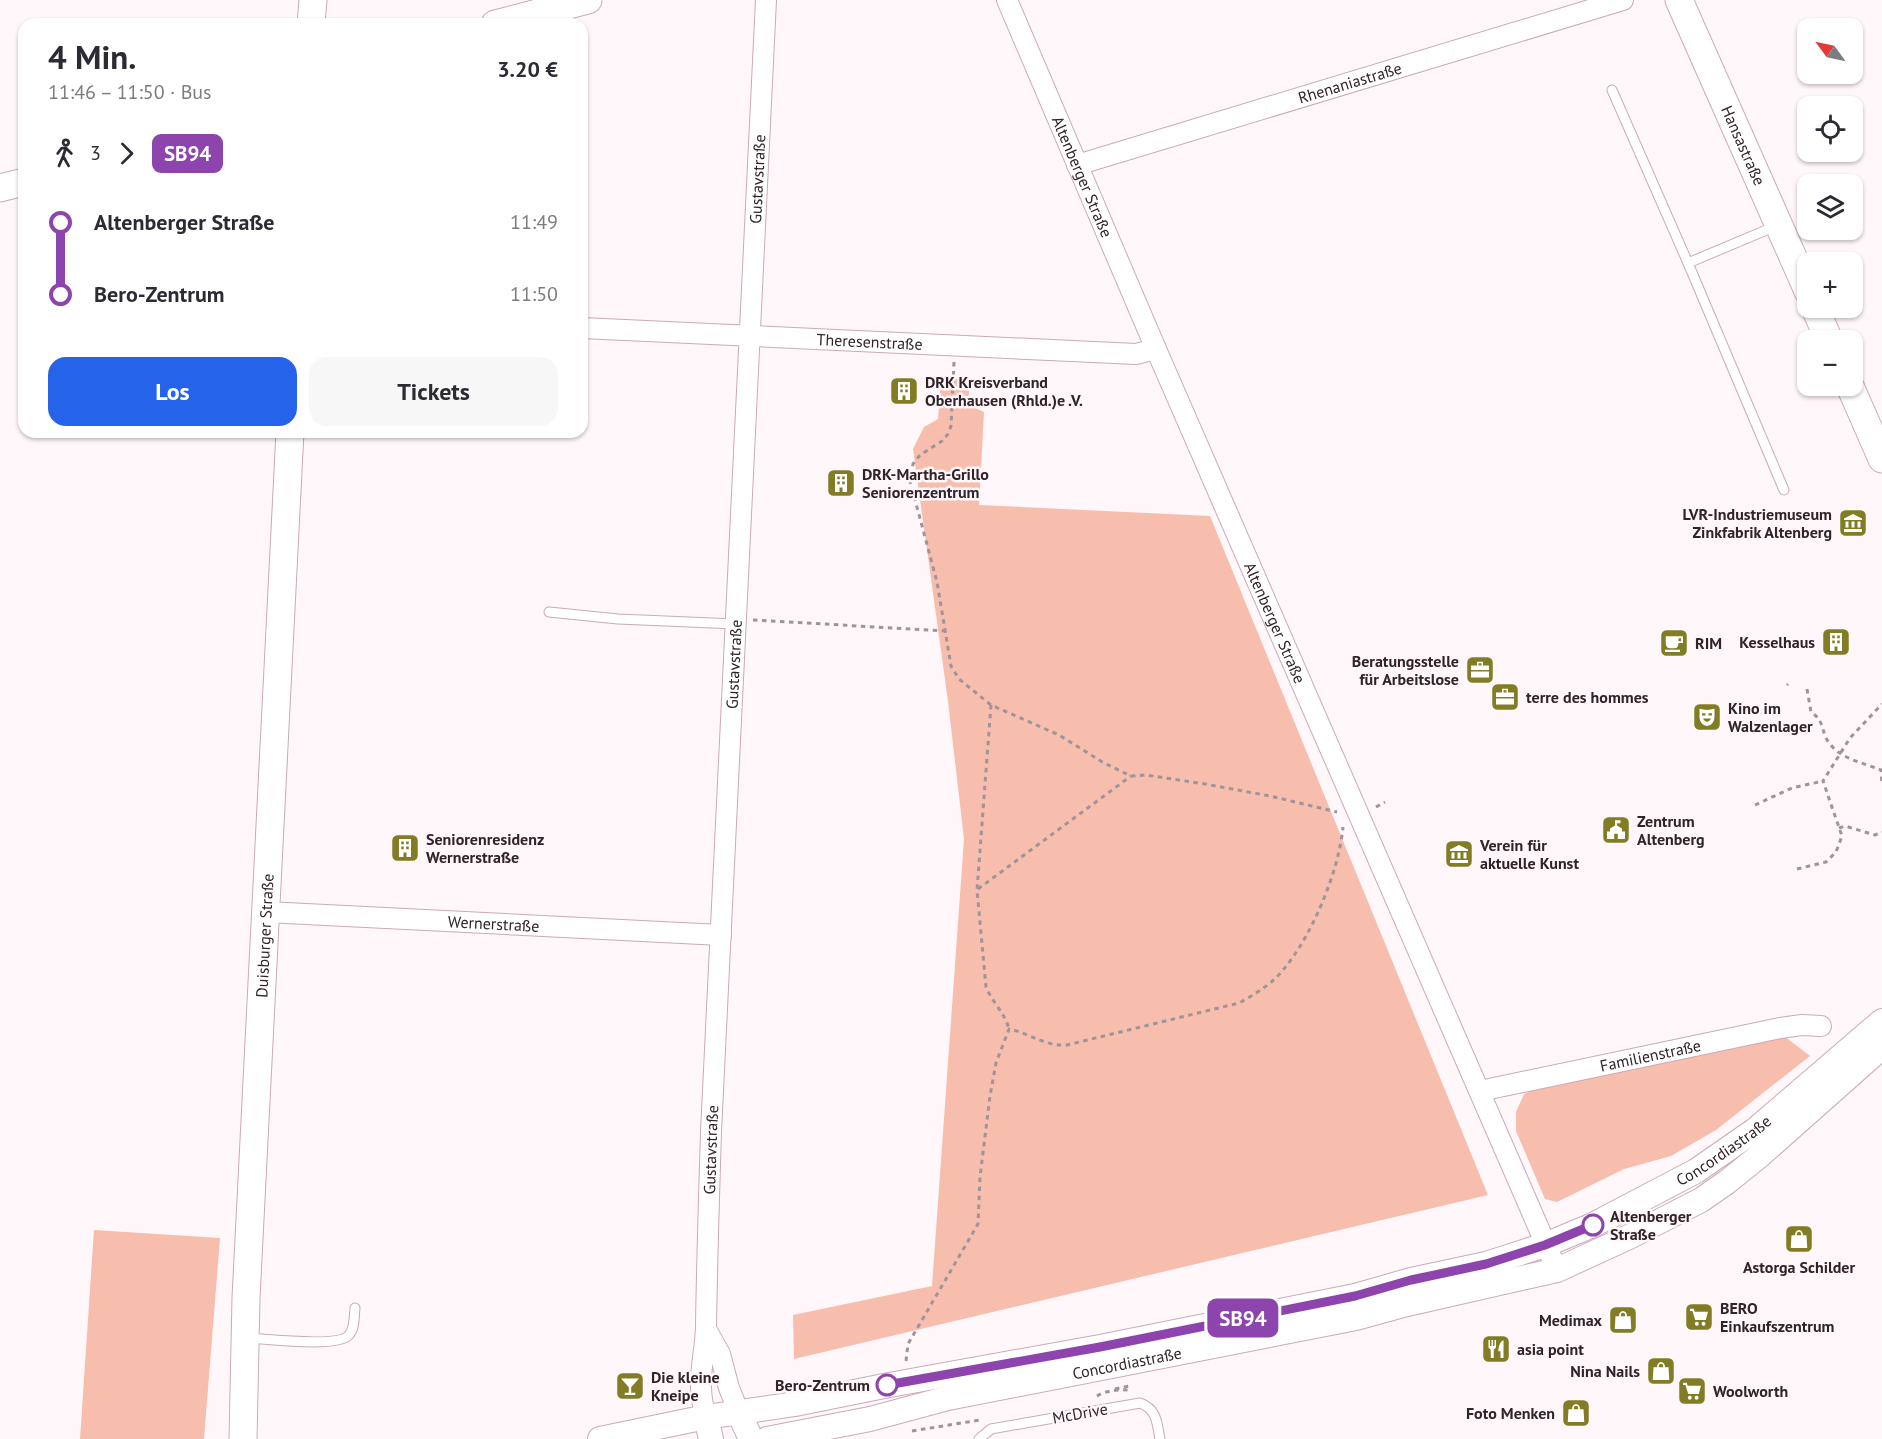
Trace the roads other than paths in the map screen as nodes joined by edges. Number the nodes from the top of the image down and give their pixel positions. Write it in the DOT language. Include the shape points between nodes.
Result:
graph roads {
  1 [pos="313,0"];
  2 [pos="588,0"];
  3 [pos="766,0"];
  4 [pos="1007,0"];
  5 [pos="1623,0"];
  6 [pos="1679,0"];
  7 [pos="534,6"];
  8 [pos="312,18"];
  9 [pos="508,18"];
  10 [pos="1612,90"];
  11 [pos="1077,165"];
  12 [pos="18,184"];
  13 [pos="0,188"];
  14 [pos="1778,225"];
  15 [pos="1688,263"];
  16 [pos="1797,267"];
  17 [pos="588,328"];
  18 [pos="750,336"];
  19 [pos="1156,349"];
  20 [pos="1854,396"];
  21 [pos="290,438"];
  22 [pos="1882,459"];
  23 [pos="1784,490"];
  24 [pos="549,612"];
  25 [pos="736,620"];
  26 [pos="266,912"];
  27 [pos="721,935"];
  28 [pos="1882,1021"];
  29 [pos="1821,1026"];
  30 [pos="1882,1047"];
  31 [pos="1480,1091"];
  32 [pos="1545,1245"];
  33 [pos="1557,1270"];
  34 [pos="355,1308"];
  35 [pos="706,1329"];
  36 [pos="246,1337"];
  37 [pos="245,1411"];
  38 [pos="739,1413"];
  39 [pos="709,1428"];
  40 [pos="243,1439"];
  41 [pos="256,1439"];
  42 [pos="600,1439"];
  43 [pos="751,1439"];
  44 [pos="767,1439"];
  45 [pos="980,1439"];
  46 [pos="1160,1439"];
  1 -- 8 [label="main road"];
  2 -- 7 [label="main road" via="567,7"];
  3 -- 18 [label="street, Gustavstraße"];
  4 -- 11 [label="street, Altenberger Straße"];
  5 -- 11 [label="street, Rhenaniastraße"];
  6 -- 14 [label="main road, Hansastraße"];
  7 -- 9 [label="main road"];
  10 -- 15 [label="lane"];
  11 -- 19 [label="street, Altenberger Straße"];
  12 -- 13 [label="main road"];
  14 -- 15 [label="lane"];
  14 -- 16 [label="main road, Hansastraße"];
  15 -- 23 [label="lane"];
  17 -- 18 [label="street, Theresenstraße"];
  18 -- 19 [label="street, Theresenstraße" via="1136,354"];
  18 -- 25 [label="street, Gustavstraße"];
  19 -- 31 [label="street, Altenberger Straße" via="1352,814"];
  20 -- 22 [label="main road"];
  21 -- 26 [label="main road, Duisburger Straße"];
  24 -- 25 [label="lane" via="618,619"];
  25 -- 27 [label="street, Gustavstraße"];
  26 -- 27 [label="street, Wernerstraße"];
  26 -- 36 [label="main road, Duisburger Straße"];
  27 -- 35 [label="street, Gustavstraße"];
  28 -- 32 [label="street, Concordiastraße" via="1755,1130 1704,1166 1577,1233"];
  29 -- 31 [label="street, Familienstraße" via="1780,1028"];
  30 -- 33 [label="street, Concordiastraße" via="1758,1157 1701,1200"];
  31 -- 32 [label="street, Altenberger Straße"];
  32 -- 33 [label="street"];
  32 -- 38 [label="street, Concordiastraße" via="1486,1264 1355,1296"];
  33 -- 44 [label="street, Concordiastraße" via="1356,1318 948,1398 870,1419"];
  34 -- 36 [label="lane" via="354,1326 340,1342"];
  35 -- 38 [label="street, Gustavstraße" via="720,1354"];
  35 -- 39 [label="street, Gustavstraße" via="701,1399"];
  36 -- 37 [label="main road, Duisburger Straße"];
  37 -- 40 [label="main road, Duisburger Straße"];
  37 -- 41 [label="main road"];
  38 -- 39 [label="street, Concordiastraße"];
  38 -- 43 [label="street"];
  39 -- 42 [label="street, Concordiastraße"];
  45 -- 46 [label="lane, McDrive" via="991,1430 1140,1402 1153,1410"];
}
